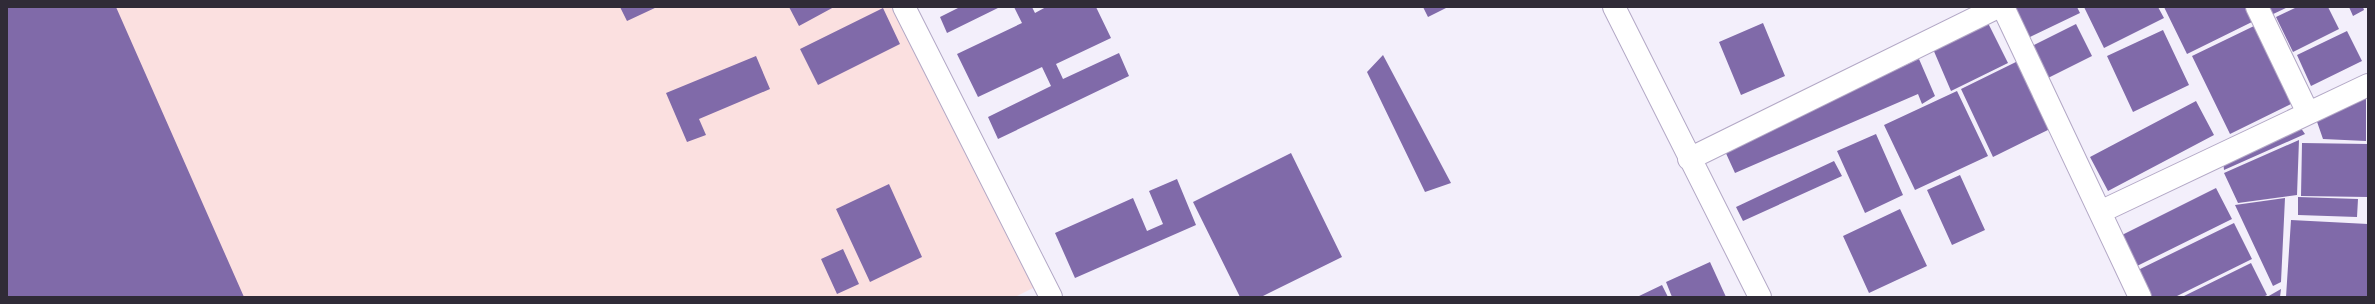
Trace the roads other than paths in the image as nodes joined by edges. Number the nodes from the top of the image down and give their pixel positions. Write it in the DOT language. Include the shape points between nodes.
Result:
graph roads {
  1 [pos="904,7"];
  2 [pos="1614,7"];
  3 [pos="1998,7"];
  4 [pos="2003,7"];
  5 [pos="2257,7"];
  6 [pos="2368,85"];
  7 [pos="2308,113"];
  8 [pos="1690,158"];
  9 [pos="2100,212"];
  10 [pos="1051,297"];
  11 [pos="1760,297"];
  12 [pos="2140,297"];
  1 -- 10 [label="street"];
  2 -- 8 [label="street"];
  3 -- 8 [label="street"];
  4 -- 9 [label="street"];
  5 -- 7 [label="street"];
  6 -- 7 [label="street"];
  7 -- 9 [label="street"];
  8 -- 11 [label="street"];
  9 -- 12 [label="street"];
}
